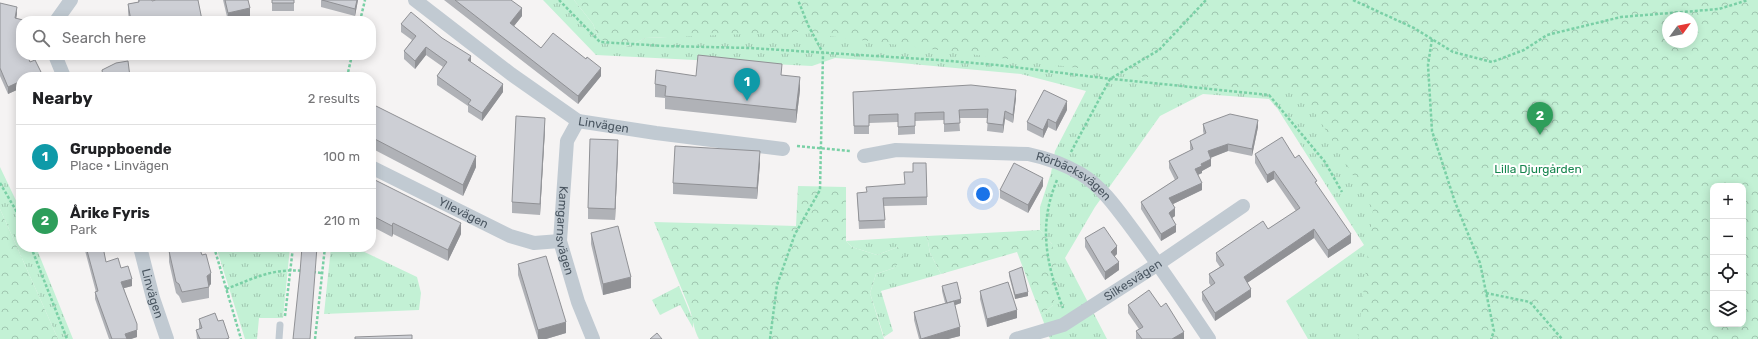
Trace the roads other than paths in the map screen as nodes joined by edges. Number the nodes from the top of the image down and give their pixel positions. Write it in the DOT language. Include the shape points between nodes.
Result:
graph roads {
  1 [pos="70,0"];
  2 [pos="415,0"];
  3 [pos="59,16"];
  4 [pos="56,60"];
  5 [pos="62,72"];
  6 [pos="578,121"];
  7 [pos="783,149"];
  8 [pos="864,156"];
  9 [pos="376,169"];
  10 [pos="1243,206"];
  11 [pos="560,240"];
  12 [pos="141,252"];
  13 [pos="1158,264"];
  14 [pos="280,325"];
  15 [pos="167,339"];
  16 [pos="279,339"];
  17 [pos="593,339"];
  18 [pos="1016,339"];
  19 [pos="1209,339"];
  1 -- 3 [label="street"];
  2 -- 6 [label="street, Linvägen" via="511,74"];
  4 -- 5 [label="street"];
  6 -- 7 [label="street, Linvägen"];
  6 -- 11 [label="street, Kamgarnsvägen" via="567,141"];
  8 -- 13 [label="street, Rörbäcksvägen" via="896,150 1028,154 1046,158 1082,175 1097,187"];
  9 -- 11 [label="street, Yllevägen" via="510,236 534,243"];
  10 -- 13 [label="street, Silkesvägen"];
  11 -- 17 [label="street, Kamgarnsvägen" via="578,302"];
  12 -- 15 [label="street, Linvägen"];
  13 -- 18 [label="street, Silkesvägen" via="1068,322"];
  13 -- 19 [label="street, Rörbäcksvägen"];
  14 -- 16 [label="lane"];
}
